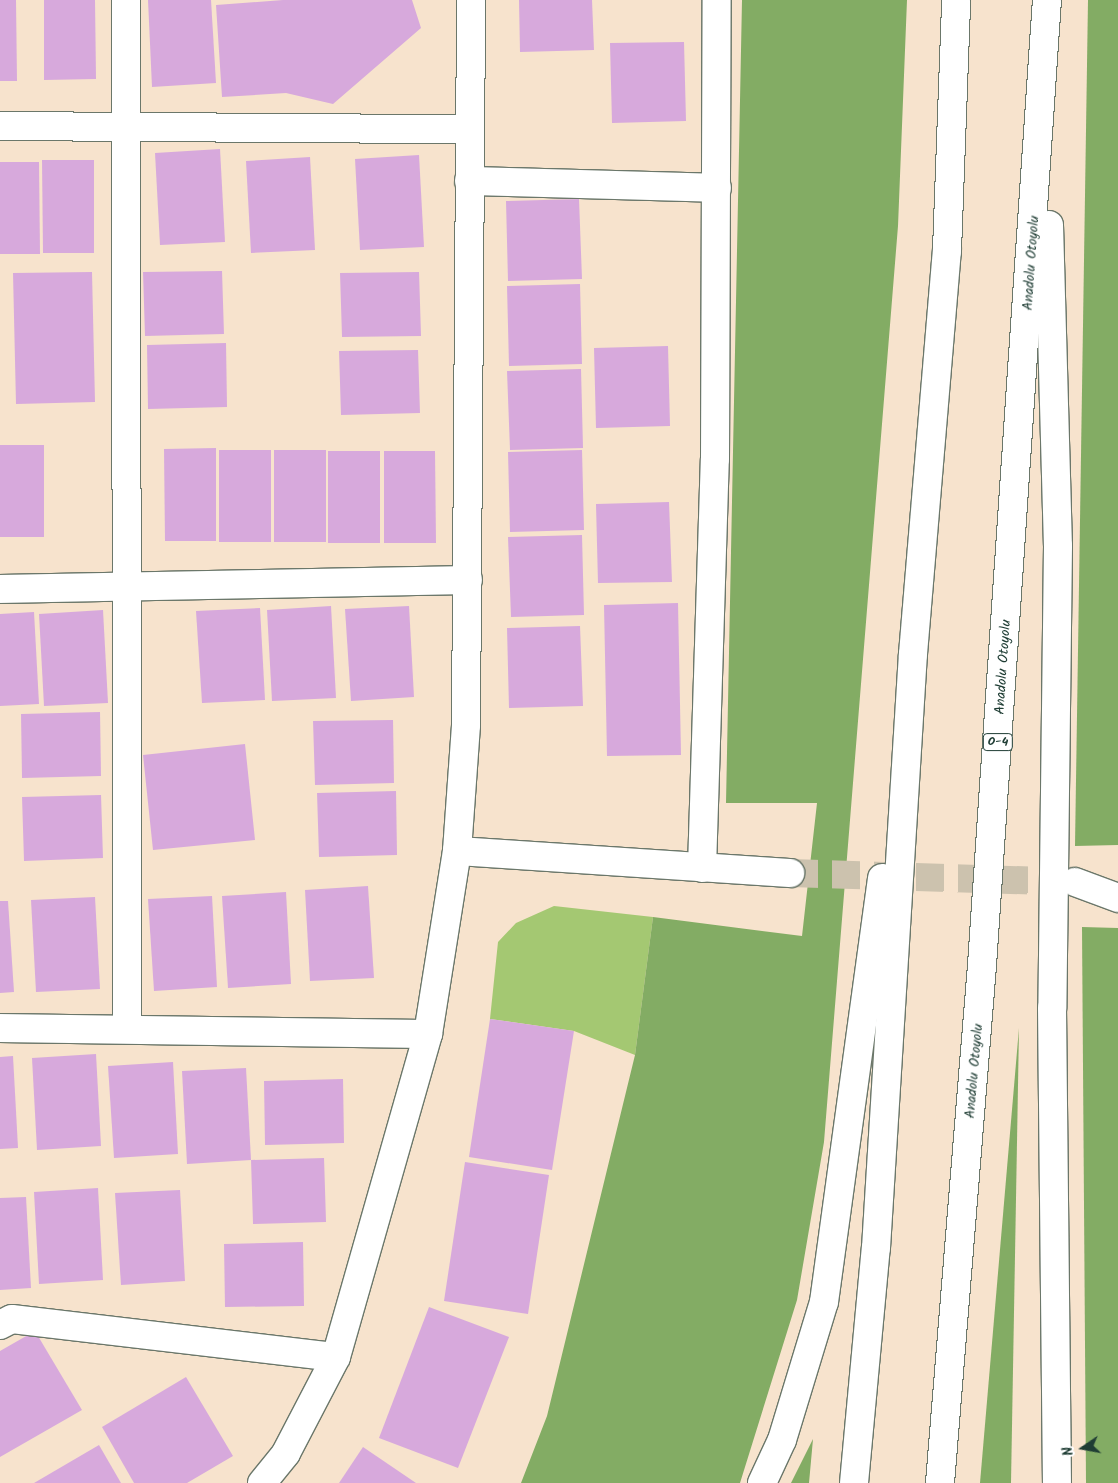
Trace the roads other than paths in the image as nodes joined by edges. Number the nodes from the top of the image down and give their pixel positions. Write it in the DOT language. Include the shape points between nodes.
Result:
graph roads {
  1 [pos="126,0"];
  2 [pos="471,0"];
  3 [pos="717,0"];
  4 [pos="956,0"];
  5 [pos="1047,0"];
  6 [pos="1045,58"];
  7 [pos="0,126"];
  8 [pos="125,126"];
  9 [pos="469,129"];
  10 [pos="469,181"];
  11 [pos="717,188"];
  12 [pos="468,580"];
  13 [pos="125,587"];
  14 [pos="0,589"];
  15 [pos="913,654"];
  16 [pos="457,851"];
  17 [pos="702,868"];
  18 [pos="790,873"];
  19 [pos="1118,882"];
  20 [pos="1118,898"];
  21 [pos="0,1028"];
  22 [pos="127,1028"];
  23 [pos="428,1034"];
  24 [pos="0,1325"];
  25 [pos="336,1357"];
  26 [pos="262,1483"];
  27 [pos="762,1483"];
  28 [pos="854,1483"];
  29 [pos="940,1483"];
  30 [pos="1056,1483"];
  1 -- 8 [label="main road"];
  2 -- 9 [label="main road"];
  3 -- 11 [label="main road"];
  4 -- 15 [label="main road" via="946,251"];
  5 -- 6 [label="main road, Anadolu Otoyolu / O-4"];
  6 -- 29 [label="main road, Anadolu Otoyolu / O-4" via="983,956"];
  6 -- 30 [label="main road" via="1058,546 1052,1008"];
  7 -- 8 [label="main road"];
  8 -- 9 [label="main road"];
  8 -- 13 [label="main road"];
  9 -- 10 [label="main road"];
  10 -- 11 [label="main road"];
  10 -- 12 [label="main road"];
  11 -- 17 [label="main road" via="715,459"];
  12 -- 13 [label="main road"];
  12 -- 16 [label="main road" via="466,725"];
  13 -- 14 [label="main road"];
  13 -- 22 [label="main road"];
  15 -- 27 [label="main road" via="824,1302 782,1440"];
  15 -- 28 [label="main road" via="876,1248"];
  16 -- 17 [label="main road"];
  16 -- 23 [label="main road"];
  17 -- 18 [label="main road"];
  19 -- 20 [label="main road" via="1075,882"];
  21 -- 22 [label="main road"];
  22 -- 23 [label="main road"];
  23 -- 25 [label="main road"];
  24 -- 25 [label="main road" via="12,1319"];
  25 -- 26 [label="main road" via="286,1454"];
}
